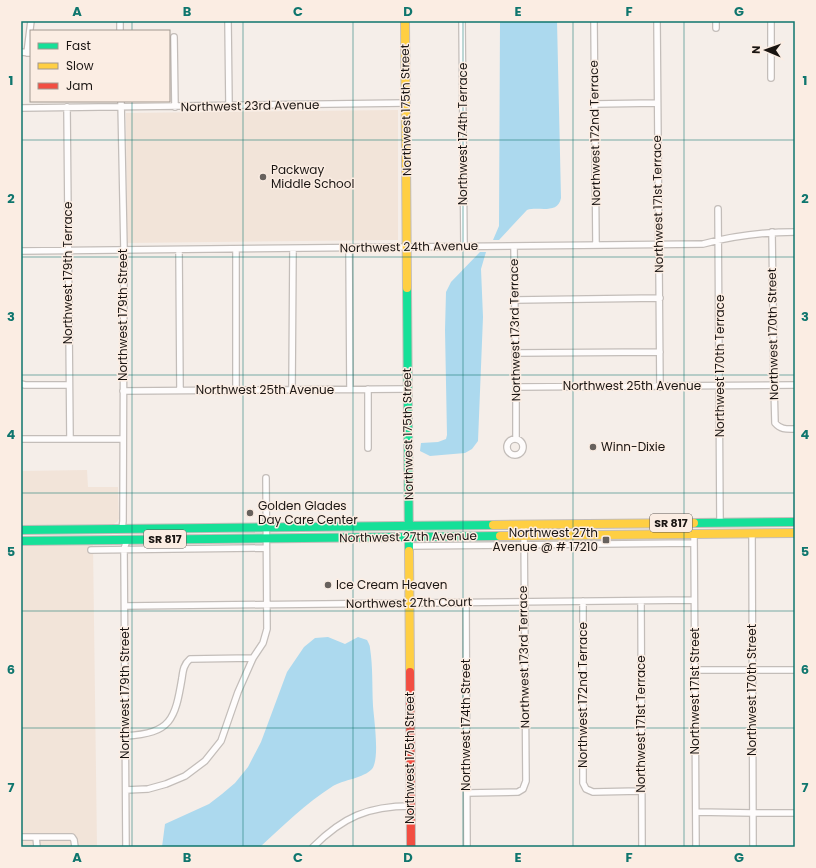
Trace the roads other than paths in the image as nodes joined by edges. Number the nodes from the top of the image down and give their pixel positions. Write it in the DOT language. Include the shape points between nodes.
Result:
graph roads {
  1 [pos="31,21"];
  2 [pos="228,21"];
  3 [pos="405,21"];
  4 [pos="462,21"];
  5 [pos="594,21"];
  6 [pos="656,21"];
  7 [pos="716,21"];
  8 [pos="771,21"];
  9 [pos="716,28"];
  10 [pos="174,37"];
  11 [pos="26,52"];
  12 [pos="771,78"];
  13 [pos="121,102"];
  14 [pos="406,103"];
  15 [pos="657,103"];
  16 [pos="595,104"];
  17 [pos="229,105"];
  18 [pos="67,107"];
  19 [pos="175,107"];
  20 [pos="21,108"];
  21 [pos="121,108"];
  22 [pos="718,209"];
  23 [pos="772,232"];
  24 [pos="795,232"];
  25 [pos="719,240"];
  26 [pos="596,245"];
  27 [pos="658,245"];
  28 [pos="464,246"];
  29 [pos="514,246"];
  30 [pos="407,247"];
  31 [pos="293,248"];
  32 [pos="349,248"];
  33 [pos="236,249"];
  34 [pos="124,250"];
  35 [pos="179,250"];
  36 [pos="21,251"];
  37 [pos="68,251"];
  38 [pos="660,298"];
  39 [pos="515,300"];
  40 [pos="660,352"];
  41 [pos="516,353"];
  42 [pos="21,384"];
  43 [pos="69,385"];
  44 [pos="774,385"];
  45 [pos="795,385"];
  46 [pos="719,386"];
  47 [pos="516,387"];
  48 [pos="660,387"];
  49 [pos="292,389"];
  50 [pos="368,389"];
  51 [pos="408,389"];
  52 [pos="123,390"];
  53 [pos="180,390"];
  54 [pos="236,390"];
  55 [pos="350,390"];
  56 [pos="795,429"];
  57 [pos="70,438"];
  58 [pos="21,439"];
  59 [pos="123,439"];
  60 [pos="516,439"];
  61 [pos="368,448"];
  62 [pos="266,478"];
  63 [pos="795,522"];
  64 [pos="720,523"];
  65 [pos="622,524"];
  66 [pos="524,525"];
  67 [pos="410,526"];
  68 [pos="266,527"];
  69 [pos="122,529"];
  70 [pos="142,529"];
  71 [pos="21,530"];
  72 [pos="792,532"];
  73 [pos="698,534"];
  74 [pos="752,534"];
  75 [pos="621,535"];
  76 [pos="524,536"];
  77 [pos="266,538"];
  78 [pos="105,540"];
  79 [pos="127,540"];
  80 [pos="21,541"];
  81 [pos="410,541"];
  82 [pos="694,543"];
  83 [pos="524,544"];
  84 [pos="266,548"];
  85 [pos="124,549"];
  86 [pos="90,550"];
  87 [pos="641,600"];
  88 [pos="694,600"];
  89 [pos="583,601"];
  90 [pos="466,602"];
  91 [pos="524,602"];
  92 [pos="409,603"];
  93 [pos="267,604"];
  94 [pos="125,606"];
  95 [pos="253,658"];
  96 [pos="695,670"];
  97 [pos="752,670"];
  98 [pos="795,670"];
  99 [pos="126,736"];
  100 [pos="126,790"];
  101 [pos="641,792"];
  102 [pos="467,793"];
  103 [pos="411,806"];
  104 [pos="696,812"];
  105 [pos="795,812"];
  106 [pos="753,813"];
  107 [pos="21,837"];
  108 [pos="36,837"];
  109 [pos="37,847"];
  110 [pos="75,847"];
  111 [pos="126,847"];
  112 [pos="313,847"];
  113 [pos="411,847"];
  114 [pos="467,847"];
  115 [pos="642,847"];
  116 [pos="696,847"];
  117 [pos="753,847"];
  1 -- 11 [label="street"];
  2 -- 17 [label="street"];
  3 -- 14 [label="main road, Northwest 175th Street"];
  4 -- 28 [label="street, Northwest 174th Terrace"];
  5 -- 16 [label="street, Northwest 172nd Terrace"];
  6 -- 15 [label="street, Northwest 171st Terrace"];
  7 -- 9 [label="street"];
  8 -- 12 [label="street"];
  10 -- 19 [label="street"];
  13 -- 21 [label="street, Northwest 179th Street"];
  14 -- 17 [label="street, Northwest 23rd Avenue"];
  14 -- 30 [label="main road, Northwest 175th Street"];
  15 -- 16 [label="street"];
  15 -- 27 [label="street, Northwest 171st Terrace"];
  16 -- 26 [label="street, Northwest 172nd Terrace"];
  17 -- 19 [label="street, Northwest 23rd Avenue"];
  18 -- 20 [label="street, Northwest 23rd Avenue"];
  18 -- 21 [label="street, Northwest 23rd Avenue"];
  18 -- 37 [label="street, Northwest 179th Terrace"];
  19 -- 21 [label="street, Northwest 23rd Avenue"];
  21 -- 34 [label="street, Northwest 179th Street"];
  22 -- 25 [label="street, Northwest 170th Terrace"];
  23 -- 24 [label="street, Northwest 24th Avenue"];
  23 -- 25 [label="street, Northwest 24th Avenue"];
  23 -- 44 [label="street, Northwest 170th Street"];
  25 -- 27 [label="street, Northwest 24th Avenue" via="703,244"];
  25 -- 46 [label="street, Northwest 170th Terrace"];
  26 -- 27 [label="street, Northwest 24th Avenue"];
  26 -- 29 [label="street, Northwest 24th Avenue"];
  27 -- 38 [label="street, Northwest 171st Terrace"];
  28 -- 29 [label="street, Northwest 24th Avenue"];
  28 -- 30 [label="street, Northwest 24th Avenue"];
  29 -- 39 [label="street, Northwest 173rd Terrace"];
  30 -- 32 [label="street, Northwest 24th Avenue"];
  30 -- 51 [label="main road, Northwest 175th Street"];
  31 -- 32 [label="street, Northwest 24th Avenue"];
  31 -- 33 [label="street, Northwest 24th Avenue"];
  31 -- 49 [label="street"];
  32 -- 55 [label="street"];
  33 -- 35 [label="street, Northwest 24th Avenue"];
  33 -- 54 [label="street"];
  34 -- 35 [label="street, Northwest 24th Avenue"];
  34 -- 37 [label="street, Northwest 24th Avenue"];
  34 -- 52 [label="street, Northwest 179th Street"];
  35 -- 53 [label="street"];
  36 -- 37 [label="street, Northwest 24th Avenue"];
  37 -- 43 [label="street, Northwest 179th Terrace"];
  38 -- 39 [label="street"];
  38 -- 40 [label="street, Northwest 171st Terrace"];
  39 -- 41 [label="street, Northwest 173rd Terrace"];
  40 -- 41 [label="street"];
  40 -- 48 [label="street, Northwest 171st Terrace"];
  41 -- 47 [label="street, Northwest 173rd Terrace"];
  42 -- 43 [label="street"];
  43 -- 57 [label="street, Northwest 179th Terrace"];
  44 -- 45 [label="street, Northwest 25th Avenue"];
  44 -- 46 [label="street, Northwest 25th Avenue"];
  44 -- 56 [label="street, Northwest 170th Street" via="775,423 785,430"];
  46 -- 48 [label="street, Northwest 25th Avenue"];
  46 -- 64 [label="street, Northwest 170th Terrace"];
  47 -- 48 [label="street, Northwest 25th Avenue"];
  47 -- 60 [label="street, Northwest 173rd Terrace"];
  49 -- 54 [label="street, Northwest 25th Avenue"];
  49 -- 55 [label="street, Northwest 25th Avenue"];
  50 -- 51 [label="street, Northwest 25th Avenue"];
  50 -- 55 [label="street, Northwest 25th Avenue"];
  50 -- 61 [label="street"];
  51 -- 67 [label="main road, Northwest 175th Street"];
  52 -- 53 [label="street, Northwest 25th Avenue"];
  52 -- 59 [label="street, Northwest 179th Street"];
  53 -- 54 [label="street, Northwest 25th Avenue"];
  57 -- 58 [label="street"];
  57 -- 59 [label="street"];
  59 -- 69 [label="street, Northwest 179th Street"];
  62 -- 68 [label="street"];
  63 -- 64 [label="main road, Northwest 27th Avenue / SR 817"];
  64 -- 65 [label="main road, Northwest 27th Avenue / SR 817"];
  64 -- 73 [label="main road" via="715,528"];
  65 -- 66 [label="main road, Northwest 27th Avenue / SR 817"];
  65 -- 75 [label="main road"];
  66 -- 67 [label="main road, Northwest 27th Avenue / SR 817"];
  66 -- 76 [label="street, Northwest 173rd Terrace"];
  67 -- 68 [label="main road, Northwest 27th Avenue / SR 817"];
  67 -- 81 [label="main road, Northwest 175th Street"];
  68 -- 70 [label="main road, Northwest 27th Avenue / SR 817"];
  68 -- 77 [label="street"];
  69 -- 70 [label="main road, Northwest 27th Avenue / SR 817"];
  69 -- 71 [label="main road, Northwest 27th Avenue / SR 817"];
  69 -- 78 [label="main road" via="119,534"];
  70 -- 79 [label="main road" via="129,534"];
  72 -- 74 [label="main road, Northwest 27th Avenue / SR 817"];
  73 -- 74 [label="main road, Northwest 27th Avenue / SR 817"];
  73 -- 75 [label="main road, Northwest 27th Avenue / SR 817"];
  73 -- 82 [label="street, Northwest 171st Street"];
  74 -- 97 [label="street, Northwest 170th Street"];
  75 -- 76 [label="main road, Northwest 27th Avenue / SR 817"];
  76 -- 81 [label="main road, Northwest 27th Avenue / SR 817"];
  76 -- 83 [label="street, Northwest 173rd Terrace"];
  77 -- 79 [label="main road, Northwest 27th Avenue / SR 817"];
  77 -- 81 [label="main road, Northwest 27th Avenue / SR 817"];
  77 -- 84 [label="street"];
  78 -- 79 [label="main road, Northwest 27th Avenue / SR 817"];
  78 -- 80 [label="main road, Northwest 27th Avenue / SR 817"];
  79 -- 85 [label="street, Northwest 179th Street"];
  81 -- 83 [label="street"];
  81 -- 92 [label="main road, Northwest 175th Street"];
  82 -- 83 [label="street"];
  82 -- 88 [label="street, Northwest 171st Street"];
  83 -- 91 [label="street, Northwest 173rd Terrace"];
  84 -- 85 [label="street"];
  84 -- 93 [label="street"];
  85 -- 86 [label="street"];
  85 -- 94 [label="street, Northwest 179th Street"];
  87 -- 88 [label="street, Northwest 27th Court"];
  87 -- 89 [label="street, Northwest 27th Court"];
  87 -- 101 [label="street, Northwest 171st Terrace"];
  88 -- 96 [label="street, Northwest 171st Street"];
  89 -- 91 [label="street, Northwest 27th Court"];
  89 -- 101 [label="street, Northwest 172nd Terrace" via="583,783 586,789 593,792"];
  90 -- 91 [label="street, Northwest 27th Court"];
  90 -- 92 [label="street, Northwest 27th Court"];
  90 -- 102 [label="street, Northwest 174th Street"];
  91 -- 102 [label="street, Northwest 173rd Terrace" via="526,781 523,789 518,792"];
  92 -- 93 [label="street, Northwest 27th Court"];
  92 -- 103 [label="main road, Northwest 175th Street"];
  93 -- 94 [label="street, Northwest 27th Court"];
  93 -- 95 [label="street" via="266,636"];
  94 -- 99 [label="street, Northwest 179th Street"];
  95 -- 99 [label="street" via="190,659 184,667 176,708 165,725 144,734"];
  95 -- 100 [label="street" via="221,741 205,761 185,776 166,784 148,789"];
  96 -- 97 [label="street"];
  96 -- 104 [label="street, Northwest 171st Street"];
  97 -- 98 [label="street"];
  97 -- 106 [label="street, Northwest 170th Street"];
  99 -- 100 [label="street, Northwest 179th Street"];
  100 -- 111 [label="street, Northwest 179th Street"];
  101 -- 115 [label="street, Northwest 171st Terrace"];
  102 -- 114 [label="street, Northwest 174th Street"];
  103 -- 112 [label="street" via="377,808 344,820 327,832"];
  103 -- 113 [label="main road, Northwest 175th Street"];
  104 -- 106 [label="street"];
  104 -- 116 [label="street, Northwest 171st Street"];
  105 -- 106 [label="street"];
  106 -- 117 [label="street, Northwest 170th Street"];
  107 -- 108 [label="street"];
  108 -- 109 [label="street"];
  108 -- 110 [label="street" via="72,837"];
}
